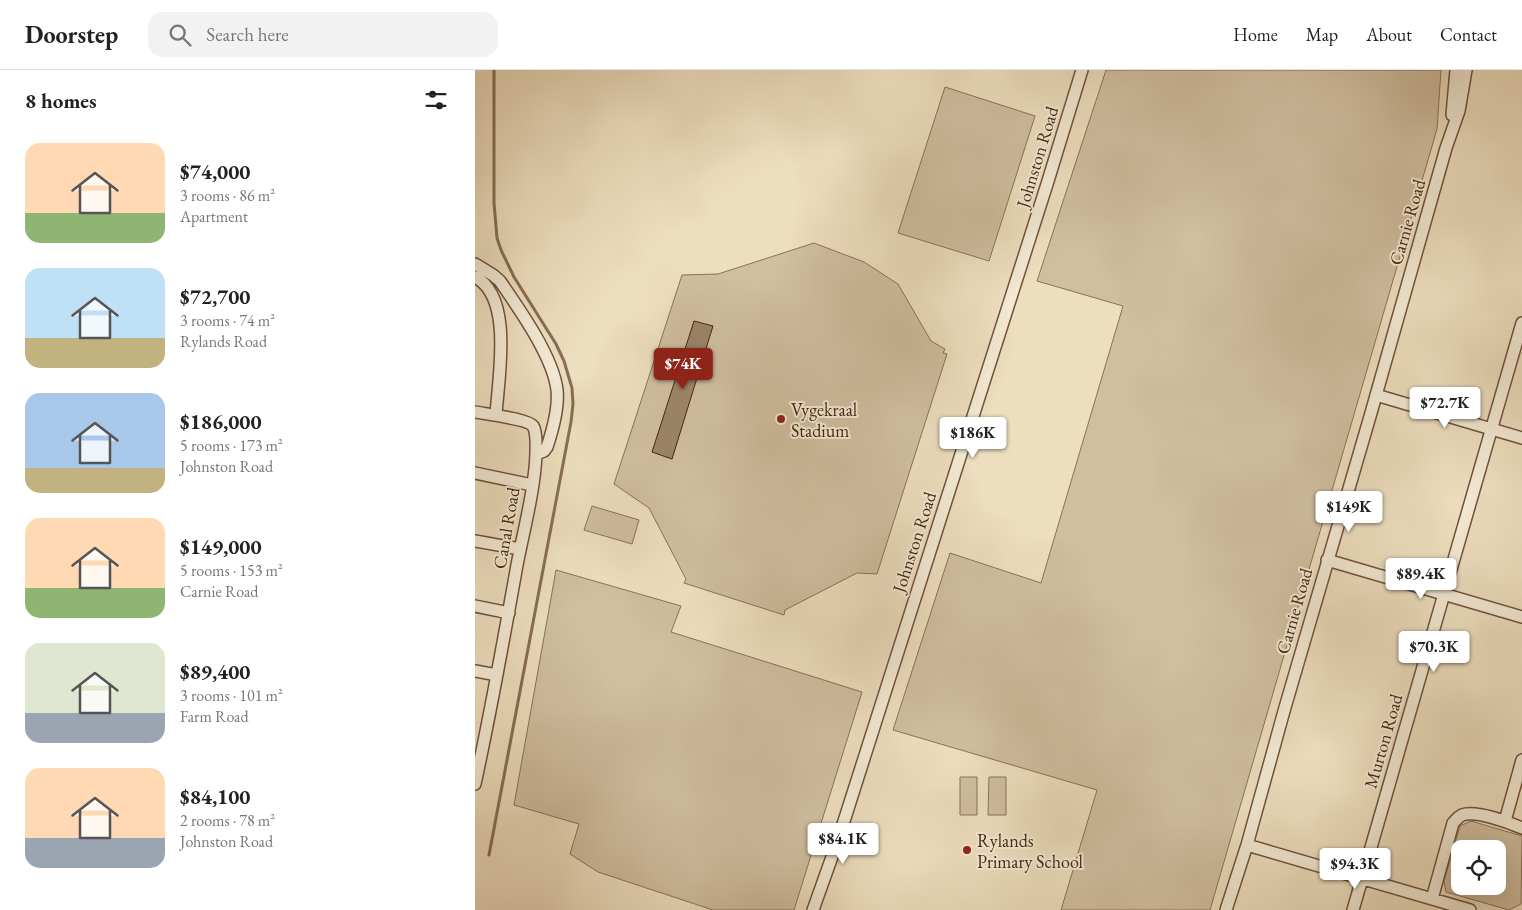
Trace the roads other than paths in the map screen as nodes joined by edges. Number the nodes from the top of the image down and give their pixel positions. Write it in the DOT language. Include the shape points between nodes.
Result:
graph roads {
  1 [pos="1082,70"];
  2 [pos="1455,70"];
  3 [pos="1466,70"];
  4 [pos="1446,148"];
  5 [pos="475,264"];
  6 [pos="475,277"];
  7 [pos="1522,323"];
  8 [pos="1376,395"];
  9 [pos="475,412"];
  10 [pos="496,415"];
  11 [pos="1491,429"];
  12 [pos="1522,438"];
  13 [pos="536,454"];
  14 [pos="475,473"];
  15 [pos="532,485"];
  16 [pos="475,541"];
  17 [pos="520,549"];
  18 [pos="1327,560"];
  19 [pos="1444,593"];
  20 [pos="475,606"];
  21 [pos="509,613"];
  22 [pos="1522,617"];
  23 [pos="475,671"];
  24 [pos="497,675"];
  25 [pos="480,737"];
  26 [pos="1522,760"];
  27 [pos="475,784"];
  28 [pos="1505,821"];
  29 [pos="1522,828"];
  30 [pos="1247,845"];
  31 [pos="1362,878"];
  32 [pos="1432,898"];
  33 [pos="813,910"];
  34 [pos="1226,910"];
  35 [pos="1353,910"];
  36 [pos="1470,910"];
  1 -- 33 [label="street, Johnston Road"];
  2 -- 4 [label="street, Carnie Road"];
  3 -- 4 [label="street, Carnie Road" via="1459,111"];
  4 -- 8 [label="street, Carnie Road"];
  5 -- 13 [label="street" via="499,281 553,370 557,397 553,425 547,447"];
  6 -- 10 [label="street" via="490,293 498,308 501,352"];
  7 -- 11 [label="street, Murton Road"];
  8 -- 11 [label="street"];
  8 -- 18 [label="street, Carnie Road"];
  9 -- 10 [label="street"];
  10 -- 13 [label="street, Canal Road" via="532,425"];
  11 -- 12 [label="street"];
  11 -- 19 [label="street, Murton Road"];
  13 -- 15 [label="street, Canal Road"];
  14 -- 15 [label="street"];
  15 -- 17 [label="street, Canal Road"];
  16 -- 17 [label="street"];
  17 -- 21 [label="street, Canal Road"];
  18 -- 19 [label="street"];
  18 -- 30 [label="street, Carnie Road"];
  19 -- 22 [label="street"];
  19 -- 31 [label="street, Murton Road"];
  20 -- 21 [label="street"];
  21 -- 24 [label="street, Canal Road"];
  23 -- 24 [label="street"];
  24 -- 25 [label="street, Canal Road"];
  25 -- 27 [label="street, Canal Road"];
  26 -- 28 [label="street"];
  28 -- 29 [label="street"];
  28 -- 32 [label="street" via="1467,814 1459,816 1453,823"];
  30 -- 31 [label="street"];
  30 -- 34 [label="street, Carnie Road"];
  31 -- 32 [label="street"];
  31 -- 35 [label="street, Murton Road"];
  32 -- 36 [label="street"];
}
